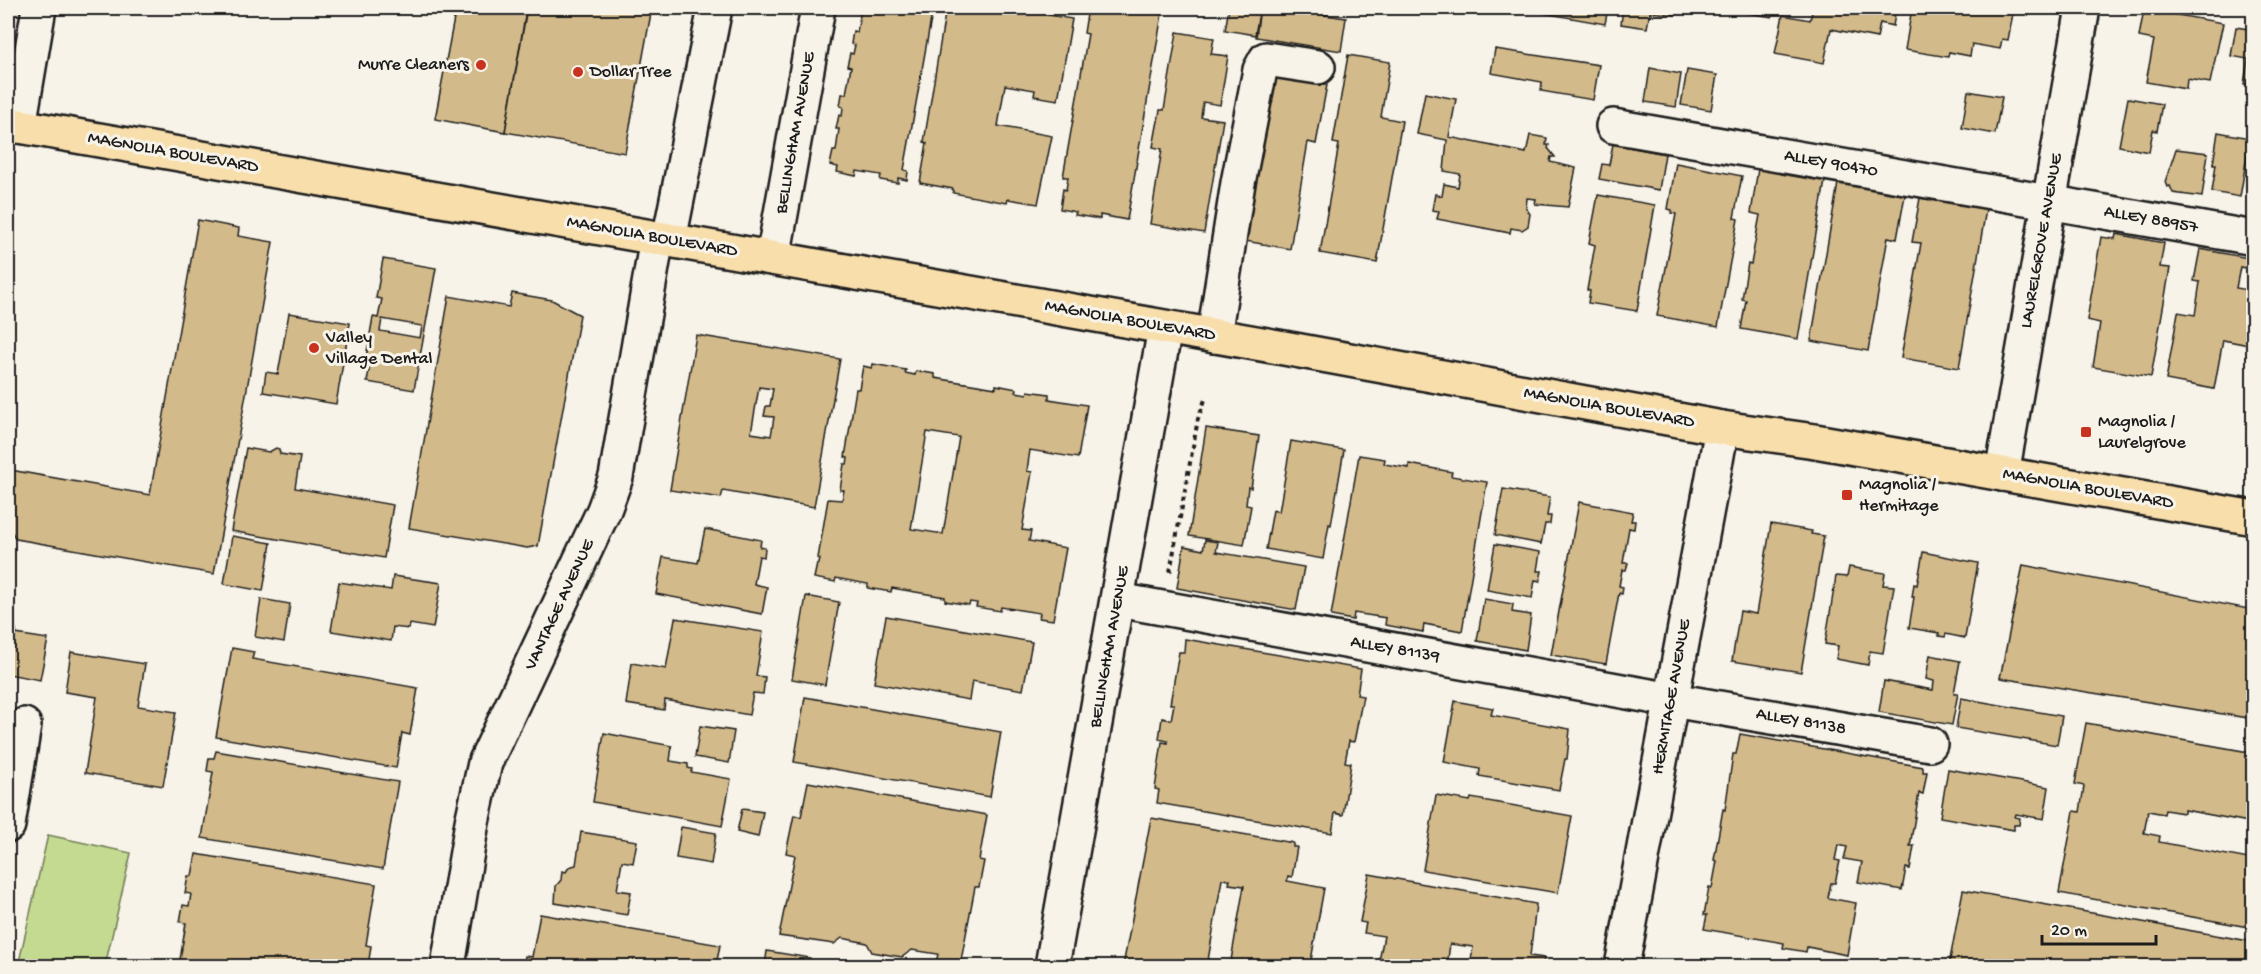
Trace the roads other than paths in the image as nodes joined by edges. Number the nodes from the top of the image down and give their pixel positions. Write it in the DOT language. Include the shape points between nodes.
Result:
graph roads {
  1 [pos="39,8"];
  2 [pos="715,8"];
  3 [pos="818,8"];
  4 [pos="2083,8"];
  5 [pos="1318,67"];
  6 [pos="13,125"];
  7 [pos="1613,126"];
  8 [pos="2048,202"];
  9 [pos="2253,238"];
  10 [pos="663,239"];
  11 [pos="773,258"];
  12 [pos="1165,327"];
  13 [pos="1214,336"];
  14 [pos="1722,428"];
  15 [pos="2002,474"];
  16 [pos="2253,518"];
  17 [pos="1118,600"];
  18 [pos="1672,700"];
  19 [pos="24,725"];
  20 [pos="1930,744"];
  21 [pos="8,825"];
  22 [pos="448,966"];
  23 [pos="1053,966"];
  24 [pos="1622,966"];
  1 -- 6 [label="street"];
  2 -- 10 [label="street, VANTAGE AVENUE"];
  3 -- 11 [label="street, BELLINGHAM AVENUE"];
  4 -- 8 [label="street, LAURELGROVE AVENUE"];
  5 -- 13 [label="street" via="1266,59 1260,70"];
  6 -- 10 [label="main road, MAGNOLIA BOULEVARD"];
  7 -- 8 [label="street, ALLEY 90470"];
  8 -- 9 [label="street, ALLEY 88957"];
  8 -- 15 [label="street, LAURELGROVE AVENUE"];
  10 -- 11 [label="main road, MAGNOLIA BOULEVARD"];
  10 -- 22 [label="street, VANTAGE AVENUE" via="616,477 485,763"];
  11 -- 12 [label="main road, MAGNOLIA BOULEVARD"];
  12 -- 13 [label="main road, MAGNOLIA BOULEVARD"];
  12 -- 17 [label="street, BELLINGHAM AVENUE"];
  13 -- 14 [label="main road, MAGNOLIA BOULEVARD"];
  14 -- 15 [label="main road, MAGNOLIA BOULEVARD"];
  14 -- 18 [label="street, HERMITAGE AVENUE"];
  15 -- 16 [label="main road, MAGNOLIA BOULEVARD"];
  17 -- 18 [label="street, ALLEY 81139"];
  17 -- 23 [label="street, BELLINGHAM AVENUE"];
  18 -- 20 [label="street, ALLEY 81138"];
  18 -- 24 [label="street, HERMITAGE AVENUE"];
  19 -- 21 [label="street"];
}
